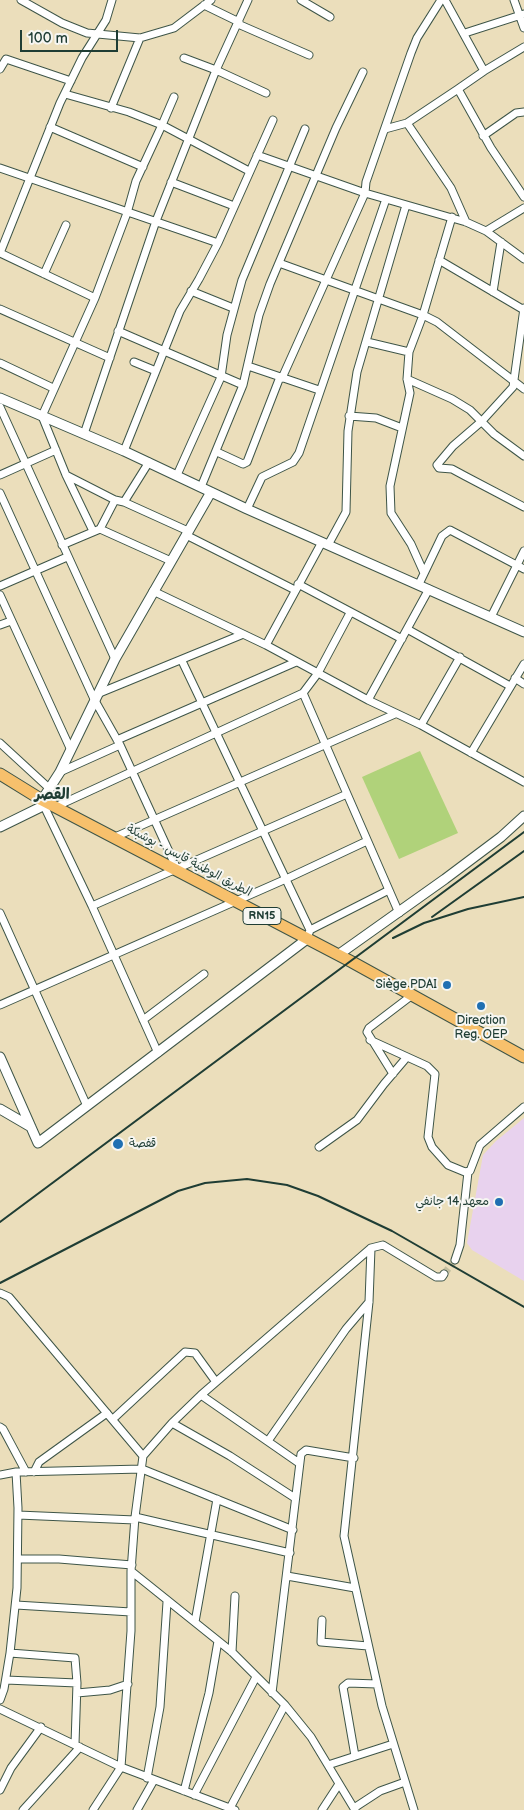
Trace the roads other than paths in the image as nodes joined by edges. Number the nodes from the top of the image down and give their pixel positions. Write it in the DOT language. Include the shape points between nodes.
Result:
graph roads {
  1 [pos="21,0"];
  2 [pos="112,0"];
  3 [pos="210,0"];
  4 [pos="248,0"];
  5 [pos="300,0"];
  6 [pos="443,0"];
  7 [pos="514,0"];
  8 [pos="30,2"];
  9 [pos="204,5"];
  10 [pos="521,14"];
  11 [pos="330,17"];
  12 [pos="238,23"];
  13 [pos="524,28"];
  14 [pos="465,33"];
  15 [pos="99,35"];
  16 [pos="140,38"];
  17 [pos="524,47"];
  18 [pos="309,55"];
  19 [pos="184,58"];
  20 [pos="0,69"];
  21 [pos="216,70"];
  22 [pos="484,71"];
  23 [pos="363,72"];
  24 [pos="71,81"];
  25 [pos="458,89"];
  26 [pos="266,93"];
  27 [pos="65,94"];
  28 [pos="174,97"];
  29 [pos="111,108"];
  30 [pos="524,112"];
  31 [pos="273,120"];
  32 [pos="407,123"];
  33 [pos="162,125"];
  34 [pos="50,127"];
  35 [pos="305,129"];
  36 [pos="385,129"];
  37 [pos="483,136"];
  38 [pos="188,140"];
  39 [pos="257,155"];
  40 [pos="290,167"];
  41 [pos="0,168"];
  42 [pos="143,168"];
  43 [pos="249,171"];
  44 [pos="315,176"];
  45 [pos="30,179"];
  46 [pos="171,182"];
  47 [pos="365,193"];
  48 [pos="524,197"];
  49 [pos="386,199"];
  50 [pos="406,205"];
  51 [pos="234,206"];
  52 [pos="524,208"];
  53 [pos="127,213"];
  54 [pos="452,217"];
  55 [pos="156,221"];
  56 [pos="466,222"];
  57 [pos="66,226"];
  58 [pos="486,231"];
  59 [pos="501,242"];
  60 [pos="218,243"];
  61 [pos="0,253"];
  62 [pos="524,259"];
  63 [pos="439,260"];
  64 [pos="279,263"];
  65 [pos="44,274"];
  66 [pos="327,280"];
  67 [pos="354,290"];
  68 [pos="191,291"];
  69 [pos="493,292"];
  70 [pos="95,298"];
  71 [pos="379,298"];
  72 [pos="233,308"];
  73 [pos="0,309"];
  74 [pos="524,309"];
  75 [pos="423,315"];
  76 [pos="118,331"];
  77 [pos="367,342"];
  78 [pos="75,343"];
  79 [pos="163,352"];
  80 [pos="409,352"];
  81 [pos="110,358"];
  82 [pos="134,362"];
  83 [pos="0,363"];
  84 [pos="248,366"];
  85 [pos="156,371"];
  86 [pos="221,377"];
  87 [pos="281,377"];
  88 [pos="407,379"];
  89 [pos="514,380"];
  90 [pos="243,385"];
  91 [pos="53,388"];
  92 [pos="524,389"];
  93 [pos="319,390"];
  94 [pos="0,398"];
  95 [pos="0,407"];
  96 [pos="42,416"];
  97 [pos="350,416"];
  98 [pos="482,421"];
  99 [pos="402,428"];
  100 [pos="84,434"];
  101 [pos="56,450"];
  102 [pos="124,451"];
  103 [pos="217,452"];
  104 [pos="524,456"];
  105 [pos="148,462"];
  106 [pos="25,464"];
  107 [pos="0,475"];
  108 [pos="66,475"];
  109 [pos="177,475"];
  110 [pos="201,487"];
  111 [pos="210,492"];
  112 [pos="0,493"];
  113 [pos="115,500"];
  114 [pos="124,502"];
  115 [pos="524,507"];
  116 [pos="247,509"];
  117 [pos="97,530"];
  118 [pos="187,533"];
  119 [pos="325,543"];
  120 [pos="62,545"];
  121 [pos="524,551"];
  122 [pos="67,557"];
  123 [pos="171,561"];
  124 [pos="517,565"];
  125 [pos="524,569"];
  126 [pos="35,571"];
  127 [pos="424,573"];
  128 [pos="419,584"];
  129 [pos="0,586"];
  130 [pos="297,587"];
  131 [pos="430,589"];
  132 [pos="154,591"];
  133 [pos="0,594"];
  134 [pos="350,613"];
  135 [pos="491,617"];
  136 [pos="11,621"];
  137 [pos="0,625"];
  138 [pos="407,629"];
  139 [pos="524,632"];
  140 [pos="241,635"];
  141 [pos="402,639"];
  142 [pos="266,646"];
  143 [pos="460,657"];
  144 [pos="115,659"];
  145 [pos="182,660"];
  146 [pos="296,662"];
  147 [pos="524,664"];
  148 [pos="318,673"];
  149 [pos="515,678"];
  150 [pos="524,684"];
  151 [pos="510,686"];
  152 [pos="303,693"];
  153 [pos="96,696"];
  154 [pos="368,700"];
  155 [pos="202,703"];
  156 [pos="395,714"];
  157 [pos="421,725"];
  158 [pos="216,733"];
  159 [pos="0,743"];
  160 [pos="118,743"];
  161 [pos="326,744"];
  162 [pos="70,748"];
  163 [pos="471,753"];
  164 [pos="132,770"];
  165 [pos="60,772"];
  166 [pos="0,774"];
  167 [pos="524,781"];
  168 [pos="241,782"];
  169 [pos="50,789"];
  170 [pos="347,794"];
  171 [pos="47,804"];
  172 [pos="524,816"];
  173 [pos="154,820"];
  174 [pos="0,827"];
  175 [pos="264,832"];
  176 [pos="114,837"];
  177 [pos="367,841"];
  178 [pos="176,871"];
  179 [pos="286,879"];
  180 [pos="387,891"];
  181 [pos="235,902"];
  182 [pos="92,906"];
  183 [pos="0,913"];
  184 [pos="398,913"];
  185 [pos="308,935"];
  186 [pos="114,954"];
  187 [pos="338,955"];
  188 [pos="204,974"];
  189 [pos="35,990"];
  190 [pos="411,996"];
  191 [pos="0,1005"];
  192 [pos="143,1020"];
  193 [pos="370,1040"];
  194 [pos="158,1053"];
  195 [pos="0,1057"];
  196 [pos="407,1057"];
  197 [pos="524,1057"];
  198 [pos="392,1074"];
  199 [pos="87,1106"];
  200 [pos="524,1107"];
  201 [pos="0,1108"];
  202 [pos="31,1127"];
  203 [pos="319,1146"];
  204 [pos="468,1172"];
  205 [pos="371,1248"];
  206 [pos="455,1260"];
  207 [pos="444,1274"];
  208 [pos="0,1293"];
  209 [pos="369,1302"];
  210 [pos="216,1382"];
  211 [pos="201,1395"];
  212 [pos="107,1412"];
  213 [pos="113,1420"];
  214 [pos="172,1423"];
  215 [pos="0,1427"];
  216 [pos="268,1441"];
  217 [pos="144,1456"];
  218 [pos="354,1458"];
  219 [pos="299,1462"];
  220 [pos="142,1469"];
  221 [pos="16,1472"];
  222 [pos="26,1472"];
  223 [pos="34,1472"];
  224 [pos="0,1475"];
  225 [pos="217,1498"];
  226 [pos="295,1498"];
  227 [pos="18,1515"];
  228 [pos="135,1519"];
  229 [pos="293,1530"];
  230 [pos="211,1535"];
  231 [pos="290,1553"];
  232 [pos="18,1558"];
  233 [pos="132,1568"];
  234 [pos="286,1576"];
  235 [pos="354,1588"];
  236 [pos="235,1596"];
  237 [pos="168,1602"];
  238 [pos="16,1605"];
  239 [pos="131,1612"];
  240 [pos="322,1620"];
  241 [pos="195,1622"];
  242 [pos="218,1641"];
  243 [pos="368,1646"];
  244 [pos="232,1652"];
  245 [pos="10,1653"];
  246 [pos="256,1677"];
  247 [pos="6,1680"];
  248 [pos="77,1683"];
  249 [pos="128,1684"];
  250 [pos="377,1684"];
  251 [pos="77,1693"];
  252 [pos="272,1693"];
  253 [pos="0,1700"];
  254 [pos="285,1705"];
  255 [pos="0,1709"];
  256 [pos="41,1727"];
  257 [pos="393,1744"];
  258 [pos="77,1746"];
  259 [pos="354,1756"];
  260 [pos="328,1765"];
  261 [pos="121,1767"];
  262 [pos="150,1779"];
  263 [pos="405,1782"];
  264 [pos="339,1784"];
  265 [pos="0,1790"];
  266 [pos="184,1791"];
  267 [pos="194,1795"];
  268 [pos="232,1809"];
  269 [pos="354,1809"];
  270 [pos="23,1810"];
  271 [pos="93,1810"];
  272 [pos="137,1810"];
  273 [pos="322,1810"];
  274 [pos="414,1810"];
  1 -- 8 [label="street"];
  2 -- 15 [label="street"];
  3 -- 9 [label="street"];
  4 -- 12 [label="street"];
  5 -- 11 [label="street"];
  6 -- 14 [label="street"];
  6 -- 36 [label="street" via="418,38"];
  7 -- 10 [label="street"];
  8 -- 15 [label="street" via="62,23"];
  9 -- 12 [label="street"];
  9 -- 16 [label="street" via="174,28"];
  10 -- 13 [label="street"];
  10 -- 14 [label="street"];
  12 -- 18 [label="street"];
  12 -- 21 [label="street"];
  14 -- 22 [label="street"];
  15 -- 16 [label="street"];
  15 -- 24 [label="street" via="82,58"];
  16 -- 29 [label="street"];
  17 -- 22 [label="street"];
  19 -- 21 [label="street"];
  20 -- 24 [label="street" via="6,59"];
  21 -- 26 [label="street"];
  21 -- 38 [label="street"];
  22 -- 25 [label="street"];
  23 -- 44 [label="street"];
  24 -- 27 [label="street"];
  25 -- 32 [label="street"];
  25 -- 37 [label="street"];
  27 -- 29 [label="street"];
  27 -- 34 [label="street"];
  28 -- 33 [label="street"];
  29 -- 33 [label="street"];
  30 -- 37 [label="street" via="516,113"];
  31 -- 39 [label="street"];
  32 -- 36 [label="street"];
  32 -- 56 [label="street" via="451,188"];
  33 -- 38 [label="street"];
  33 -- 42 [label="street"];
  34 -- 42 [label="street"];
  34 -- 45 [label="street"];
  35 -- 40 [label="street"];
  36 -- 47 [label="street"];
  37 -- 48 [label="street"];
  38 -- 43 [label="street"];
  38 -- 46 [label="street"];
  39 -- 40 [label="street"];
  39 -- 43 [label="street"];
  40 -- 44 [label="street"];
  40 -- 72 [label="street"];
  41 -- 45 [label="street"];
  42 -- 53 [label="street"];
  43 -- 51 [label="street"];
  44 -- 47 [label="street"];
  44 -- 64 [label="street"];
  45 -- 53 [label="street"];
  45 -- 61 [label="street"];
  46 -- 51 [label="street"];
  46 -- 55 [label="street"];
  47 -- 49 [label="street"];
  47 -- 66 [label="street"];
  49 -- 50 [label="street"];
  49 -- 67 [label="street"];
  50 -- 54 [label="street"];
  50 -- 71 [label="street"];
  51 -- 60 [label="street"];
  52 -- 58 [label="street"];
  53 -- 55 [label="street"];
  53 -- 70 [label="street"];
  54 -- 56 [label="street"];
  54 -- 63 [label="street"];
  55 -- 60 [label="street"];
  55 -- 76 [label="street"];
  56 -- 58 [label="street"];
  57 -- 65 [label="street"];
  58 -- 59 [label="street"];
  59 -- 62 [label="street"];
  59 -- 69 [label="street"];
  60 -- 68 [label="street"];
  61 -- 65 [label="street"];
  63 -- 69 [label="street"];
  63 -- 75 [label="street"];
  64 -- 66 [label="street"];
  64 -- 84 [label="street" via="259,315"];
  65 -- 70 [label="street"];
  66 -- 67 [label="street"];
  66 -- 87 [label="street"];
  67 -- 71 [label="street"];
  67 -- 93 [label="street"];
  68 -- 72 [label="street"];
  68 -- 79 [label="street"];
  69 -- 74 [label="street"];
  70 -- 78 [label="street"];
  71 -- 75 [label="street"];
  71 -- 77 [label="street"];
  72 -- 86 [label="street"];
  73 -- 78 [label="street"];
  74 -- 89 [label="street"];
  75 -- 80 [label="street"];
  75 -- 89 [label="street"];
  76 -- 79 [label="street"];
  76 -- 81 [label="street"];
  77 -- 80 [label="street"];
  77 -- 97 [label="street" via="357,372"];
  78 -- 81 [label="street"];
  78 -- 91 [label="street"];
  79 -- 85 [label="street"];
  79 -- 86 [label="street"];
  80 -- 88 [label="street"];
  81 -- 100 [label="street"];
  82 -- 85 [label="street"];
  83 -- 91 [label="street"];
  84 -- 87 [label="street"];
  84 -- 90 [label="street"];
  85 -- 102 [label="street"];
  86 -- 90 [label="street"];
  86 -- 109 [label="street"];
  87 -- 93 [label="street"];
  87 -- 103 [label="street" via="247,462 243,464"];
  88 -- 98 [label="street" via="452,399"];
  88 -- 99 [label="street" via="410,393"];
  89 -- 92 [label="street"];
  89 -- 98 [label="street" via="509,392"];
  90 -- 103 [label="street"];
  91 -- 96 [label="street"];
  93 -- 116 [label="street" via="296,458 262,477"];
  94 -- 96 [label="street"];
  95 -- 106 [label="street"];
  96 -- 100 [label="street"];
  96 -- 101 [label="street"];
  97 -- 99 [label="street" via="376,418"];
  97 -- 119 [label="street" via="346,512"];
  98 -- 104 [label="street"];
  98 -- 115 [label="street" via="437,465 452,469"];
  99 -- 127 [label="street" via="390,486 391,513 411,544"];
  100 -- 102 [label="street"];
  101 -- 106 [label="street"];
  101 -- 108 [label="street"];
  102 -- 105 [label="street"];
  103 -- 110 [label="street"];
  105 -- 109 [label="street"];
  105 -- 114 [label="street"];
  106 -- 107 [label="street"];
  106 -- 120 [label="street"];
  108 -- 113 [label="street"];
  108 -- 117 [label="street"];
  109 -- 110 [label="street"];
  110 -- 111 [label="street"];
  111 -- 116 [label="street"];
  111 -- 118 [label="street"];
  112 -- 126 [label="street"];
  113 -- 114 [label="street"];
  113 -- 117 [label="street"];
  114 -- 118 [label="street"];
  116 -- 119 [label="street"];
  117 -- 120 [label="street"];
  117 -- 123 [label="street"];
  118 -- 123 [label="street"];
  118 -- 130 [label="street"];
  119 -- 128 [label="street"];
  119 -- 130 [label="street"];
  120 -- 122 [label="street"];
  121 -- 124 [label="street"];
  122 -- 126 [label="street"];
  122 -- 144 [label="street"];
  123 -- 132 [label="street"];
  124 -- 125 [label="street"];
  124 -- 127 [label="street" via="450,530 442,536"];
  124 -- 135 [label="street"];
  126 -- 129 [label="street"];
  126 -- 153 [label="street"];
  127 -- 128 [label="street"];
  128 -- 131 [label="street"];
  130 -- 134 [label="street"];
  130 -- 142 [label="street"];
  131 -- 135 [label="street"];
  131 -- 138 [label="street"];
  132 -- 140 [label="street"];
  132 -- 144 [label="street"];
  133 -- 136 [label="street"];
  134 -- 141 [label="street"];
  134 -- 148 [label="street"];
  135 -- 139 [label="street"];
  136 -- 137 [label="street"];
  136 -- 162 [label="street"];
  138 -- 141 [label="street"];
  138 -- 143 [label="street"];
  140 -- 142 [label="street"];
  140 -- 145 [label="street"];
  141 -- 154 [label="street"];
  142 -- 146 [label="street"];
  143 -- 151 [label="street"];
  143 -- 157 [label="street"];
  144 -- 153 [label="street"];
  145 -- 153 [label="street"];
  145 -- 155 [label="street"];
  146 -- 148 [label="street"];
  146 -- 155 [label="street"];
  147 -- 149 [label="street"];
  148 -- 152 [label="street"];
  148 -- 154 [label="street"];
  149 -- 150 [label="street"];
  149 -- 151 [label="street"];
  151 -- 163 [label="street"];
  152 -- 158 [label="street"];
  152 -- 161 [label="street"];
  153 -- 160 [label="street"];
  153 -- 162 [label="street"];
  154 -- 156 [label="street"];
  155 -- 158 [label="street"];
  155 -- 160 [label="street"];
  156 -- 157 [label="street"];
  156 -- 161 [label="street"];
  157 -- 163 [label="street"];
  158 -- 164 [label="street"];
  158 -- 168 [label="street"];
  159 -- 169 [label="street"];
  160 -- 164 [label="street"];
  160 -- 165 [label="street"];
  161 -- 168 [label="street"];
  161 -- 170 [label="street"];
  162 -- 165 [label="street"];
  163 -- 167 [label="street"];
  164 -- 171 [label="street"];
  164 -- 173 [label="street"];
  165 -- 169 [label="street"];
  166 -- 171 [label="main road, الطريق الوطنية قابس - بوشبكة / RN15"];
  168 -- 173 [label="street"];
  168 -- 175 [label="street"];
  169 -- 171 [label="street"];
  170 -- 175 [label="street"];
  170 -- 177 [label="street"];
  171 -- 174 [label="street"];
  171 -- 176 [label="main road, الطريق الوطنية قابس - بوشبكة / RN15"];
  171 -- 182 [label="street"];
  172 -- 184 [label="street" via="501,837"];
  173 -- 176 [label="street"];
  173 -- 178 [label="street"];
  175 -- 178 [label="street"];
  175 -- 179 [label="street"];
  176 -- 178 [label="main road, الطريق الوطنية قابس - بوشبكة / RN15"];
  177 -- 179 [label="street"];
  177 -- 180 [label="street"];
  178 -- 181 [label="main road, الطريق الوطنية قابس - بوشبكة / RN15"];
  178 -- 182 [label="street"];
  179 -- 181 [label="street"];
  179 -- 185 [label="street"];
  180 -- 184 [label="street"];
  180 -- 185 [label="street"];
  181 -- 185 [label="main road, الطريق الوطنية قابس - بوشبكة / RN15"];
  181 -- 186 [label="street"];
  182 -- 186 [label="street"];
  183 -- 189 [label="street"];
  184 -- 187 [label="street"];
  185 -- 187 [label="main road, الطريق الوطنية قابس - بوشبكة / RN15"];
  185 -- 194 [label="street"];
  186 -- 189 [label="street"];
  186 -- 192 [label="street"];
  187 -- 190 [label="main road, الطريق الوطنية قابس - بوشبكة / RN15"];
  188 -- 192 [label="street"];
  189 -- 191 [label="street"];
  189 -- 199 [label="street"];
  190 -- 193 [label="street" via="368,1028"];
  190 -- 197 [label="main road, الطريق الوطنية قابس - بوشبكة / RN15"];
  192 -- 194 [label="street"];
  193 -- 196 [label="street"];
  193 -- 198 [label="street"];
  194 -- 199 [label="street"];
  195 -- 202 [label="street"];
  196 -- 198 [label="street"];
  196 -- 204 [label="street" via="427,1066 434,1074 428,1125 432,1147 448,1165"];
  198 -- 203 [label="street" via="358,1120"];
  199 -- 202 [label="street" via="38,1143"];
  200 -- 204 [label="street" via="480,1145"];
  201 -- 202 [label="street"];
  204 -- 206 [label="street" via="460,1245"];
  205 -- 207 [label="street" via="383,1245 436,1277"];
  205 -- 209 [label="street"];
  205 -- 210 [label="street"];
  208 -- 212 [label="street" via="9,1296"];
  209 -- 216 [label="street" via="346,1329"];
  209 -- 218 [label="street"];
  210 -- 211 [label="street"];
  210 -- 213 [label="street" via="195,1353 185,1352"];
  211 -- 214 [label="street"];
  211 -- 216 [label="street"];
  212 -- 213 [label="street"];
  212 -- 223 [label="street" via="39,1462"];
  213 -- 217 [label="street"];
  214 -- 217 [label="street"];
  214 -- 226 [label="street"];
  215 -- 222 [label="street"];
  216 -- 219 [label="street"];
  217 -- 220 [label="street"];
  218 -- 219 [label="street" via="306,1450"];
  218 -- 235 [label="street" via="344,1536"];
  219 -- 226 [label="street"];
  220 -- 223 [label="street"];
  220 -- 225 [label="street"];
  220 -- 228 [label="street"];
  221 -- 222 [label="street"];
  221 -- 224 [label="street"];
  221 -- 227 [label="street"];
  222 -- 223 [label="street"];
  225 -- 229 [label="street"];
  225 -- 230 [label="street"];
  226 -- 229 [label="street"];
  227 -- 228 [label="street"];
  227 -- 232 [label="street"];
  228 -- 230 [label="street"];
  228 -- 233 [label="street"];
  229 -- 231 [label="street"];
  230 -- 231 [label="street"];
  230 -- 241 [label="street"];
  231 -- 234 [label="street"];
  232 -- 233 [label="street" via="59,1559"];
  232 -- 238 [label="street"];
  233 -- 237 [label="street"];
  233 -- 239 [label="street"];
  234 -- 235 [label="street"];
  234 -- 252 [label="street"];
  235 -- 243 [label="street"];
  236 -- 244 [label="street"];
  237 -- 241 [label="street"];
  237 -- 262 [label="street" via="160,1707"];
  238 -- 239 [label="street"];
  238 -- 245 [label="street"];
  239 -- 249 [label="street"];
  240 -- 243 [label="street" via="321,1642"];
  241 -- 242 [label="street"];
  242 -- 244 [label="street"];
  242 -- 266 [label="street" via="209,1693"];
  243 -- 250 [label="street"];
  244 -- 246 [label="street"];
  245 -- 247 [label="street"];
  245 -- 248 [label="street" via="74,1657"];
  246 -- 252 [label="street"];
  246 -- 267 [label="street"];
  247 -- 248 [label="street"];
  247 -- 253 [label="street"];
  248 -- 251 [label="street"];
  249 -- 251 [label="street" via="110,1690"];
  249 -- 261 [label="street"];
  250 -- 257 [label="street"];
  250 -- 259 [label="street" via="348,1683 343,1687"];
  251 -- 258 [label="street"];
  252 -- 254 [label="street"];
  254 -- 260 [label="street"];
  254 -- 268 [label="street"];
  255 -- 256 [label="street"];
  256 -- 258 [label="street"];
  256 -- 265 [label="street" via="11,1768"];
  257 -- 259 [label="street"];
  257 -- 263 [label="street"];
  258 -- 261 [label="street"];
  258 -- 270 [label="street"];
  259 -- 260 [label="street"];
  260 -- 264 [label="street"];
  261 -- 262 [label="street"];
  261 -- 271 [label="street"];
  262 -- 266 [label="street"];
  262 -- 272 [label="street"];
  263 -- 269 [label="street" via="380,1791"];
  263 -- 274 [label="street"];
  264 -- 269 [label="street"];
  264 -- 273 [label="street"];
  266 -- 267 [label="street"];
  267 -- 268 [label="street"];
}
